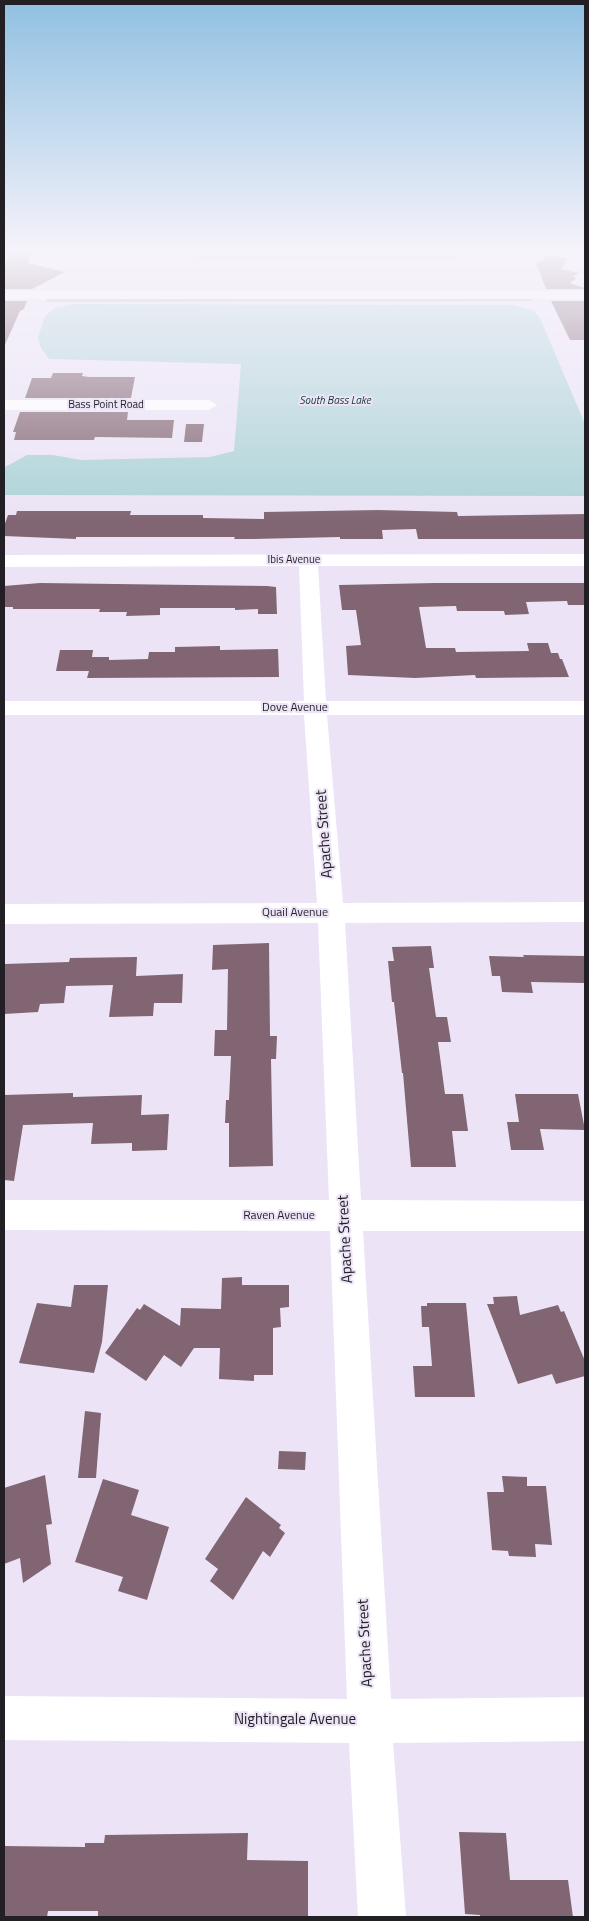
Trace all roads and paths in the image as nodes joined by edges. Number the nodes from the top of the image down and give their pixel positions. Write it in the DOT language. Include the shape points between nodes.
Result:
graph roads {
  1 [pos="4,405"];
  2 [pos="209,405"];
  3 [pos="4,560"];
  4 [pos="308,560"];
  5 [pos="585,560"];
  6 [pos="4,708"];
  7 [pos="315,708"];
  8 [pos="585,708"];
  9 [pos="585,912"];
  10 [pos="330,913"];
  11 [pos="4,914"];
  12 [pos="4,1215"];
  13 [pos="345,1216"];
  14 [pos="585,1216"];
  15 [pos="4,1718"];
  16 [pos="585,1719"];
  17 [pos="370,1721"];
  18 [pos="382,1917"];
  1 -- 2 [label="street, Bass Point Road"];
  3 -- 4 [label="street, Ibis Avenue"];
  4 -- 5 [label="street, Ibis Avenue"];
  4 -- 7 [label="street, Apache Street"];
  6 -- 7 [label="street, Dove Avenue"];
  7 -- 8 [label="street, Dove Avenue"];
  7 -- 10 [label="street, Apache Street"];
  9 -- 10 [label="street, Quail Avenue"];
  10 -- 11 [label="street, Quail Avenue"];
  10 -- 13 [label="street, Apache Street"];
  12 -- 13 [label="street, Raven Avenue"];
  13 -- 14 [label="street, Raven Avenue"];
  13 -- 17 [label="street, Apache Street"];
  15 -- 17 [label="street, Nightingale Avenue"];
  16 -- 17 [label="street, Nightingale Avenue"];
  17 -- 18 [label="street, Apache Street"];
}
